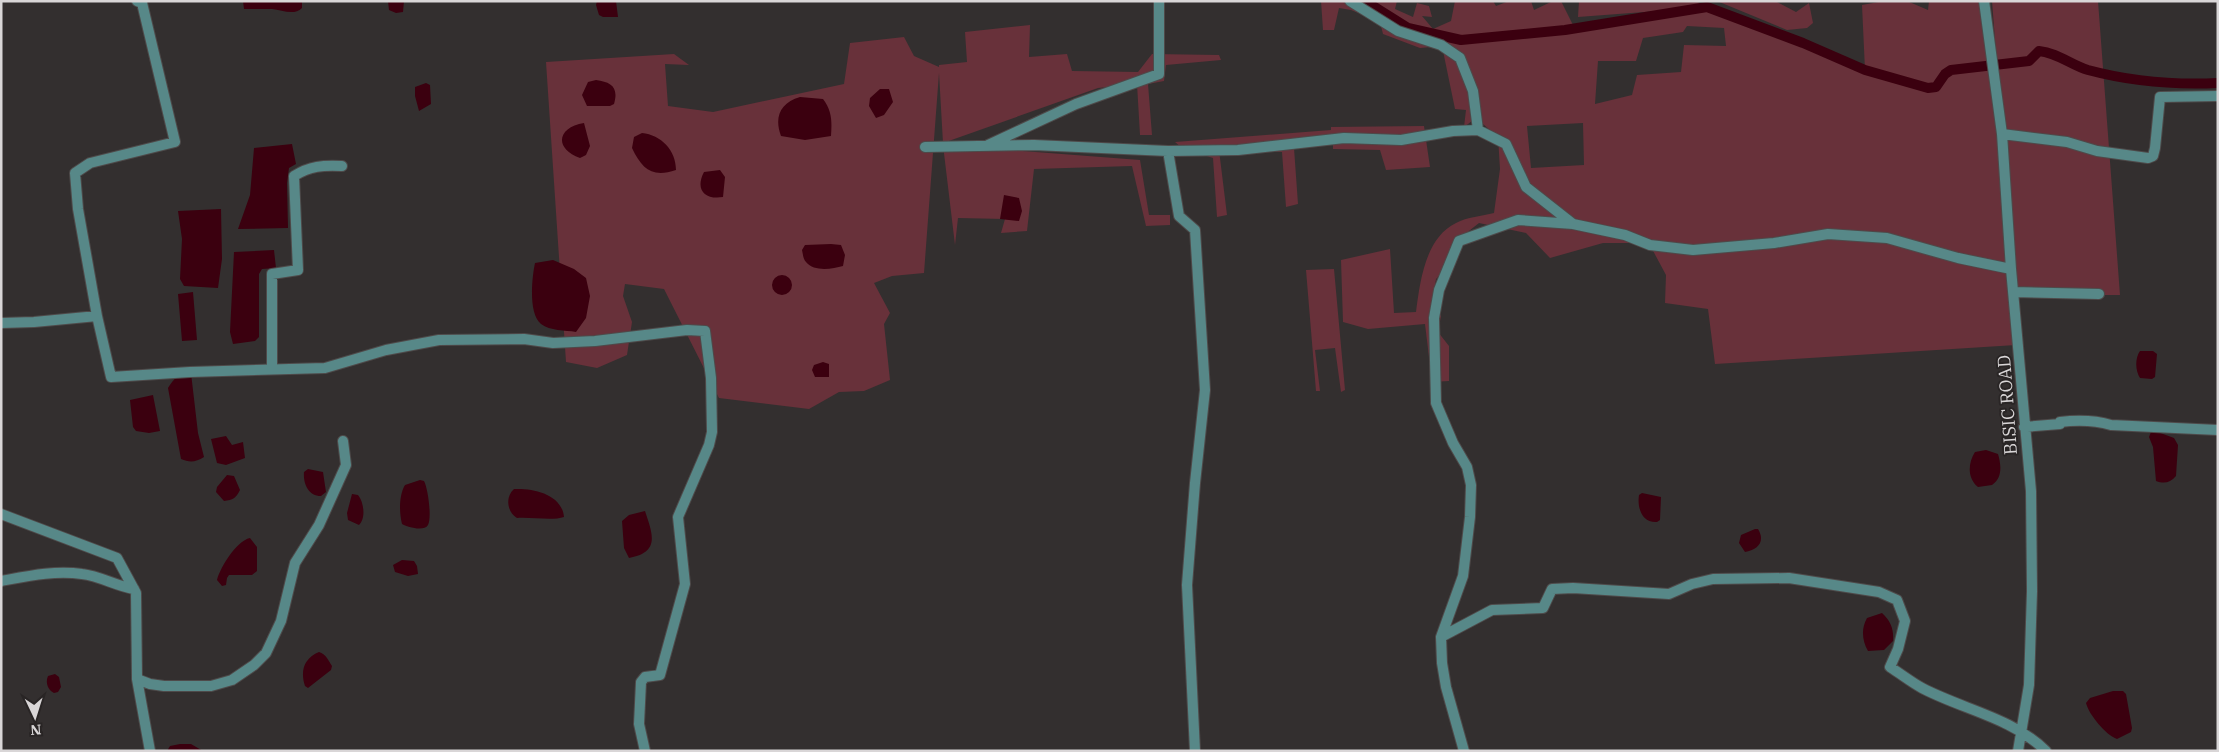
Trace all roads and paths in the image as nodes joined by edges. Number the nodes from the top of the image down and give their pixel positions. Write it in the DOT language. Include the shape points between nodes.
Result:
graph roads {
  1 [pos="138,1"];
  2 [pos="1159,1"];
  3 [pos="1350,1"];
  4 [pos="1984,1"];
  5 [pos="2218,96"];
  6 [pos="1478,130"];
  7 [pos="2002,134"];
  8 [pos="987,146"];
  9 [pos="925,147"];
  10 [pos="1168,151"];
  11 [pos="342,166"];
  12 [pos="1573,224"];
  13 [pos="2011,269"];
  14 [pos="2013,292"];
  15 [pos="2099,294"];
  16 [pos="96,316"];
  17 [pos="1,324"];
  18 [pos="272,369"];
  19 [pos="2024,427"];
  20 [pos="2218,430"];
  21 [pos="342,441"];
  22 [pos="1,514"];
  23 [pos="1,581"];
  24 [pos="134,589"];
  25 [pos="1441,637"];
  26 [pos="137,679"];
  27 [pos="2021,731"];
  28 [pos="150,751"];
  29 [pos="645,751"];
  30 [pos="1195,751"];
  31 [pos="1464,751"];
  32 [pos="2018,751"];
  33 [pos="2046,751"];
  1 -- 16 [label="street" via="142,3 175,142 90,163 75,173"];
  2 -- 8 [label="street" via="1159,74 1076,104"];
  3 -- 6 [label="street" via="1398,31 1441,45 1460,58 1473,91"];
  4 -- 7 [label="street, BISIC ROAD"];
  5 -- 7 [label="street" via="2160,98 2155,148 2153,156 2148,158 2097,151 2067,142"];
  6 -- 10 [label="street" via="1401,140 1344,138 1238,150"];
  6 -- 12 [label="street" via="1506,144 1526,187"];
  7 -- 13 [label="street, BISIC ROAD"];
  8 -- 9 [label="street"];
  8 -- 10 [label="street"];
  10 -- 30 [label="street" via="1179,216 1196,230 1205,390 1187,585"];
  11 -- 18 [label="street" via="307,168 294,176 298,270 272,274"];
  12 -- 13 [label="street" via="1625,235 1650,245 1693,250 1774,243 1828,234 1887,238"];
  12 -- 25 [label="street" via="1518,220 1459,241 1438,290 1434,318 1436,403 1467,467 1470,485 1464,568"];
  13 -- 14 [label="street, BISIC ROAD"];
  14 -- 15 [label="street"];
  14 -- 19 [label="street, BISIC ROAD"];
  16 -- 17 [label="street"];
  16 -- 18 [label="street" via="111,378"];
  18 -- 29 [label="street" via="325,368 386,350 439,340 524,339 553,343 705,331 711,378 712,432 678,517 685,584 660,675 645,677 641,682 639,724"];
  19 -- 20 [label="street" via="2096,421 2112,425"];
  19 -- 27 [label="street, BISIC ROAD" via="2031,491 2032,591 2029,685"];
  21 -- 26 [label="street" via="346,465 319,525 296,563 281,621 266,653 232,680 211,686 164,686"];
  22 -- 24 [label="street" via="116,558"];
  23 -- 24 [label="street" via="66,573 84,574"];
  24 -- 26 [label="street"];
  25 -- 27 [label="street" via="1492,610 1543,608 1552,589 1669,594 1712,580 1789,578 1879,592 1897,600 1905,621 1890,667 1922,687"];
  25 -- 31 [label="street" via="1446,687"];
  26 -- 28 [label="street"];
  27 -- 32 [label="street, BISIC ROAD"];
  27 -- 33 [label="street"];
}
